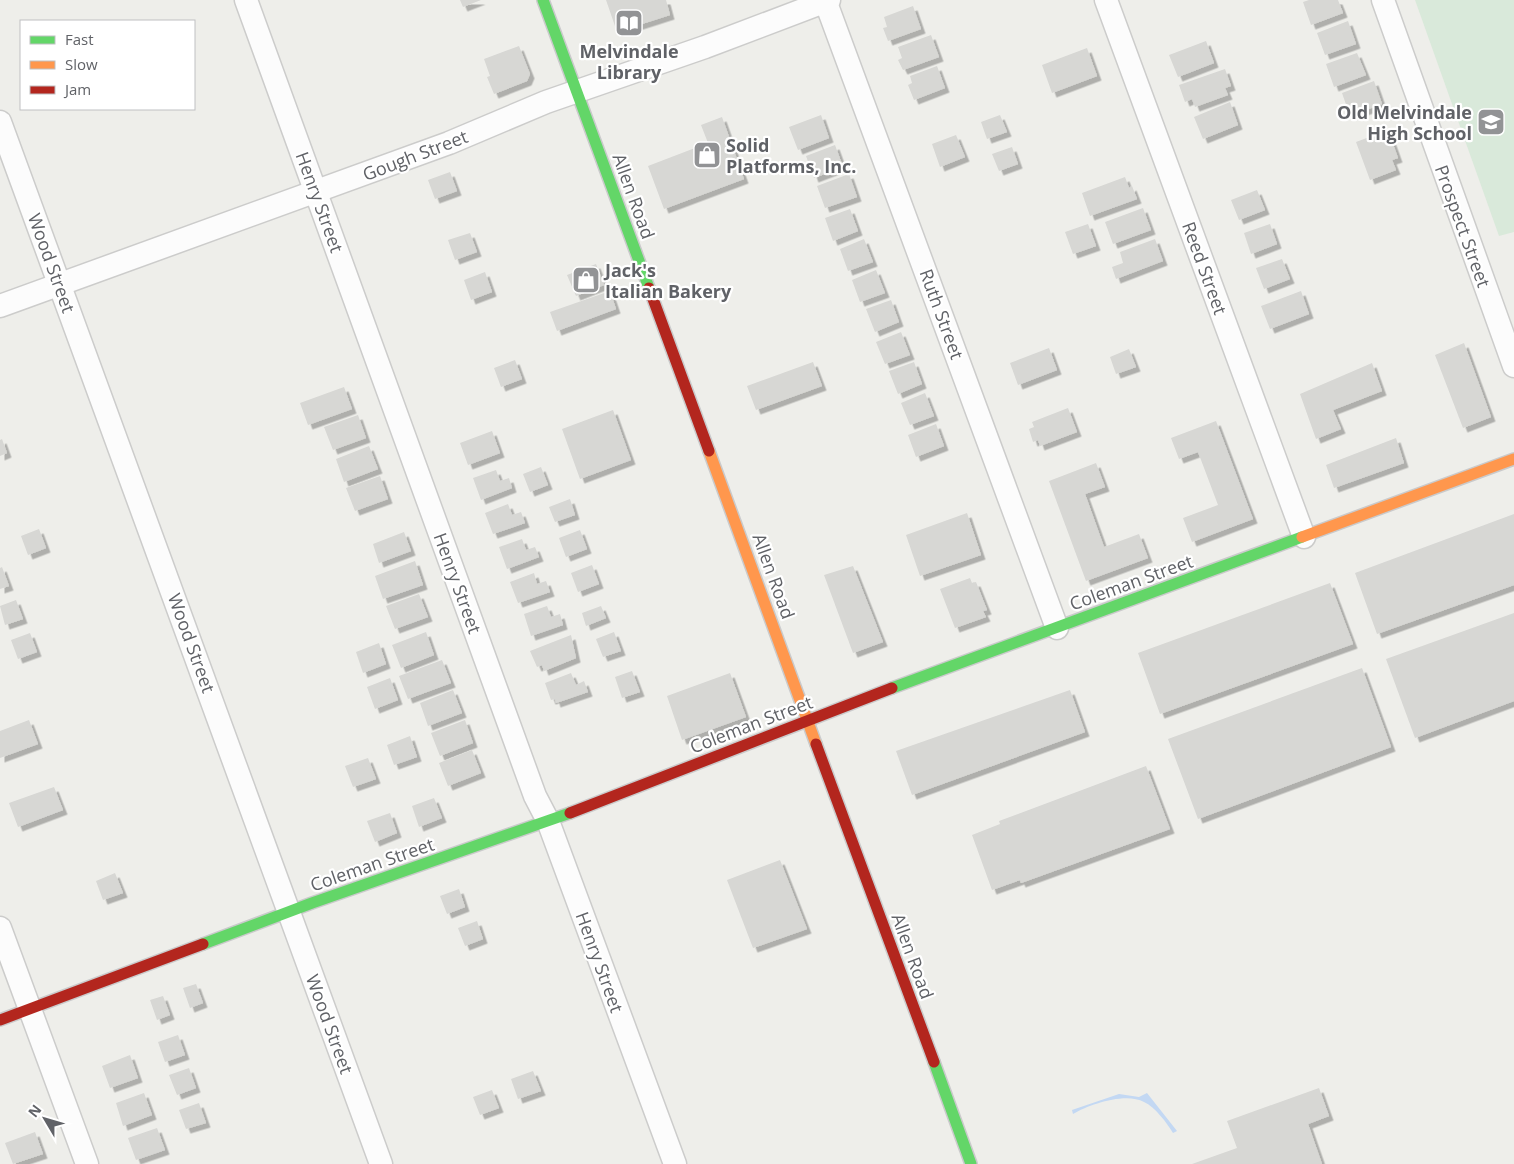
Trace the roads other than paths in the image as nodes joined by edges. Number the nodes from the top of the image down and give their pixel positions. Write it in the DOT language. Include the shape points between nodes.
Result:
graph roads {
  1 [pos="246,0"];
  2 [pos="543,0"];
  3 [pos="1106,0"];
  4 [pos="1382,0"];
  5 [pos="826,1"];
  6 [pos="577,92"];
  7 [pos="0,122"];
  8 [pos="316,191"];
  9 [pos="59,283"];
  10 [pos="0,306"];
  11 [pos="1514,366"];
  12 [pos="1514,459"];
  13 [pos="1304,537"];
  14 [pos="1058,628"];
  15 [pos="809,722"];
  16 [pos="548,820"];
  17 [pos="289,912"];
  18 [pos="0,928"];
  19 [pos="30,1009"];
  20 [pos="0,1020"];
  21 [pos="87,1164"];
  22 [pos="381,1164"];
  23 [pos="675,1164"];
  24 [pos="971,1164"];
  1 -- 8 [label="street, Henry Street"];
  2 -- 6 [label="street, Allen Road"];
  3 -- 13 [label="street, Reed Street"];
  4 -- 11 [label="street, Prospect Street"];
  5 -- 6 [label="street, Gough Street"];
  5 -- 14 [label="street, Ruth Street"];
  6 -- 8 [label="street, Gough Street"];
  6 -- 15 [label="street, Allen Road"];
  7 -- 9 [label="street, Wood Street"];
  8 -- 9 [label="street, Gough Street"];
  8 -- 16 [label="street, Henry Street" via="536,796"];
  9 -- 10 [label="street, Gough Street"];
  9 -- 17 [label="street, Wood Street"];
  12 -- 13 [label="street, Coleman Street"];
  13 -- 14 [label="street, Coleman Street"];
  14 -- 15 [label="street, Coleman Street"];
  15 -- 16 [label="street, Coleman Street"];
  15 -- 24 [label="street, Allen Road"];
  16 -- 17 [label="street, Coleman Street"];
  16 -- 23 [label="street, Henry Street"];
  17 -- 19 [label="street, Coleman Street"];
  17 -- 22 [label="street, Wood Street"];
  18 -- 19 [label="street"];
  19 -- 20 [label="street, Coleman Street"];
  19 -- 21 [label="street"];
}
